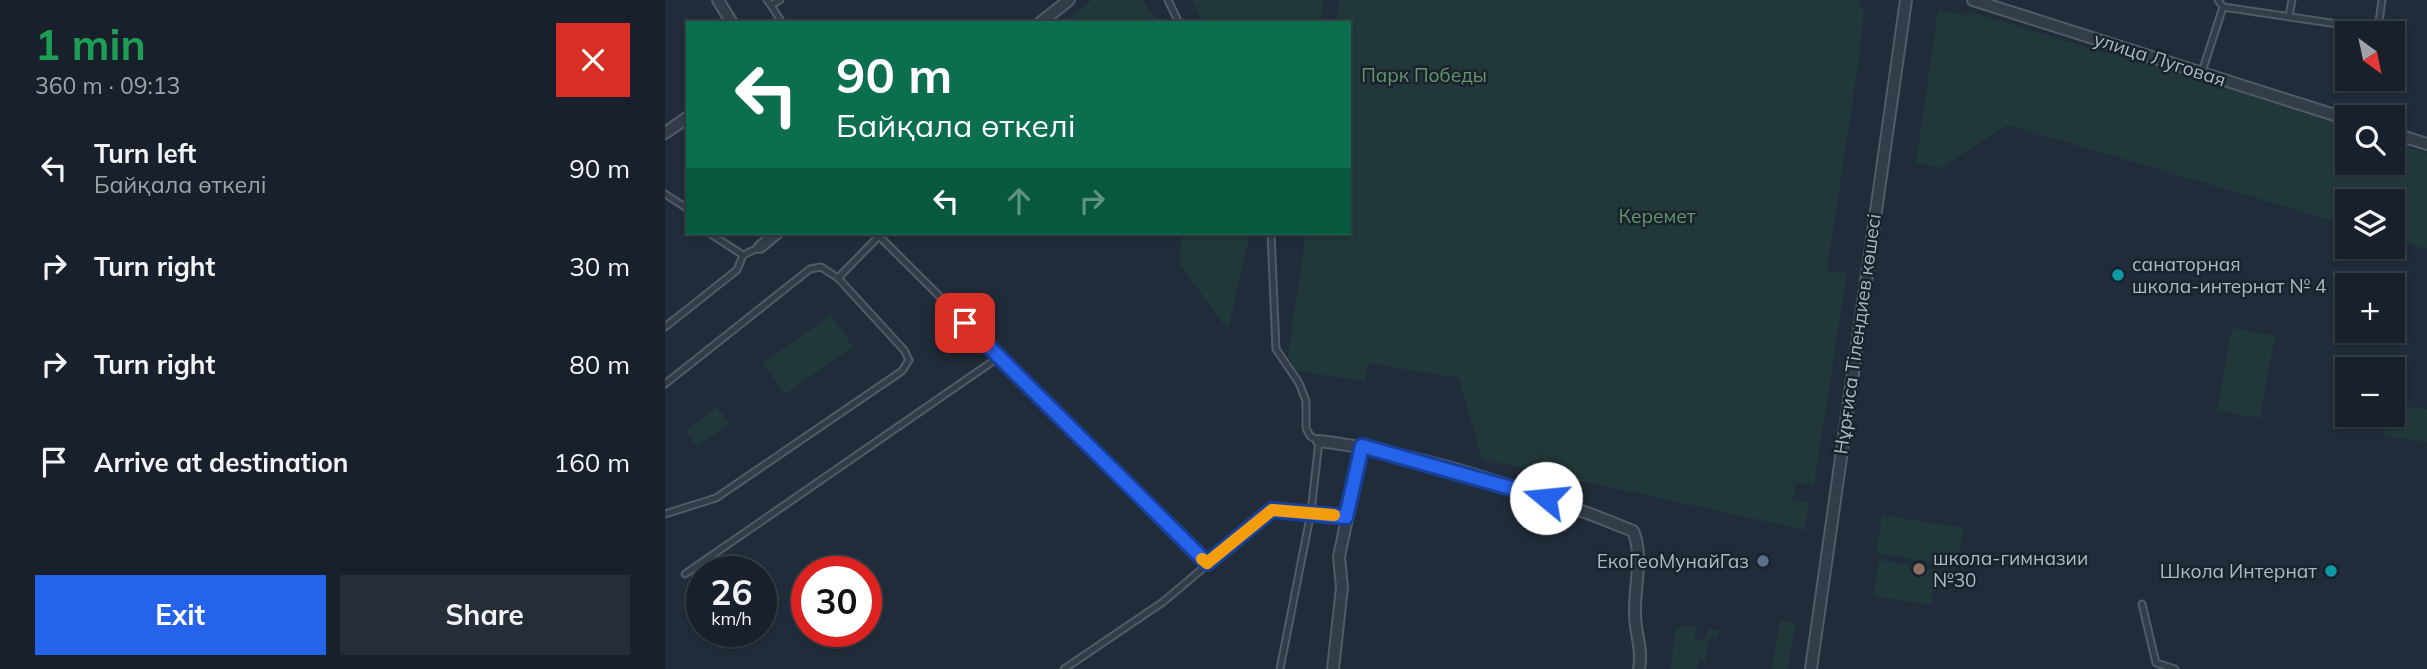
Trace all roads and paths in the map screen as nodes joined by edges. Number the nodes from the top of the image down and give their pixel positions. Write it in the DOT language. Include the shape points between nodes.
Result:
graph roads {
  1 [pos="718,0"];
  2 [pos="780,0"];
  3 [pos="1069,0"];
  4 [pos="1168,0"];
  5 [pos="1906,0"];
  6 [pos="1973,0"];
  7 [pos="2218,0"];
  8 [pos="2292,0"];
  9 [pos="2382,0"];
  10 [pos="769,3"];
  11 [pos="2223,7"];
  12 [pos="2289,16"];
  13 [pos="731,21"];
  14 [pos="781,21"];
  15 [pos="1043,21"];
  16 [pos="1178,21"];
  17 [pos="2202,72"];
  18 [pos="2335,115"];
  19 [pos="686,122"];
  20 [pos="665,133"];
  21 [pos="2405,137"];
  22 [pos="2427,144"];
  23 [pos="665,194"];
  24 [pos="686,208"];
  25 [pos="712,235"];
  26 [pos="878,235"];
  27 [pos="1271,235"];
  28 [pos="767,238"];
  29 [pos="743,256"];
  30 [pos="838,278"];
  31 [pos="665,327"];
  32 [pos="999,357"];
  33 [pos="665,384"];
  34 [pos="1319,441"];
  35 [pos="1362,446"];
  36 [pos="1311,512"];
  37 [pos="665,514"];
  38 [pos="1346,517"];
  39 [pos="1207,563"];
  40 [pos="685,574"];
  41 [pos="2142,604"];
  42 [pos="1336,668"];
  43 [pos="1064,669"];
  44 [pos="1280,669"];
  45 [pos="1639,669"];
  46 [pos="1811,669"];
  47 [pos="2175,669"];
  1 -- 13 [label="street"];
  2 -- 10 [label="lane"];
  3 -- 15 [label="street"];
  4 -- 16 [label="lane"];
  5 -- 46 [label="street, Нұрғиса Тілендиев көшесі"];
  6 -- 17 [label="street, улица Луговая"];
  7 -- 11 [label="lane"];
  8 -- 12 [label="lane"];
  9 -- 12 [label="lane" via="2378,30"];
  10 -- 14 [label="lane"];
  11 -- 12 [label="lane"];
  11 -- 17 [label="lane"];
  17 -- 18 [label="street, улица Луговая"];
  19 -- 20 [label="street"];
  21 -- 22 [label="street"];
  23 -- 24 [label="lane"];
  25 -- 29 [label="lane"];
  26 -- 30 [label="lane"];
  26 -- 32 [label="lane"];
  27 -- 34 [label="lane" via="1276,349 1299,383 1306,401 1306,428"];
  28 -- 29 [label="lane"];
  29 -- 31 [label="lane" via="737,270"];
  30 -- 33 [label="lane" via="821,267 810,269"];
  30 -- 37 [label="lane" via="904,351 909,360 902,372 716,498"];
  32 -- 39 [label="lane"];
  32 -- 40 [label="lane"];
  34 -- 35 [label="street"];
  34 -- 36 [label="lane"];
  35 -- 38 [label="street"];
  35 -- 45 [label="street" via="1572,506 1633,531 1639,544 1635,615 1642,655"];
  36 -- 38 [label="lane"];
  36 -- 39 [label="lane" via="1272,510"];
  36 -- 44 [label="lane"];
  38 -- 42 [label="street" via="1339,557 1342,587"];
  39 -- 43 [label="lane" via="1163,602"];
  41 -- 47 [label="lane" via="2157,663"];
}
